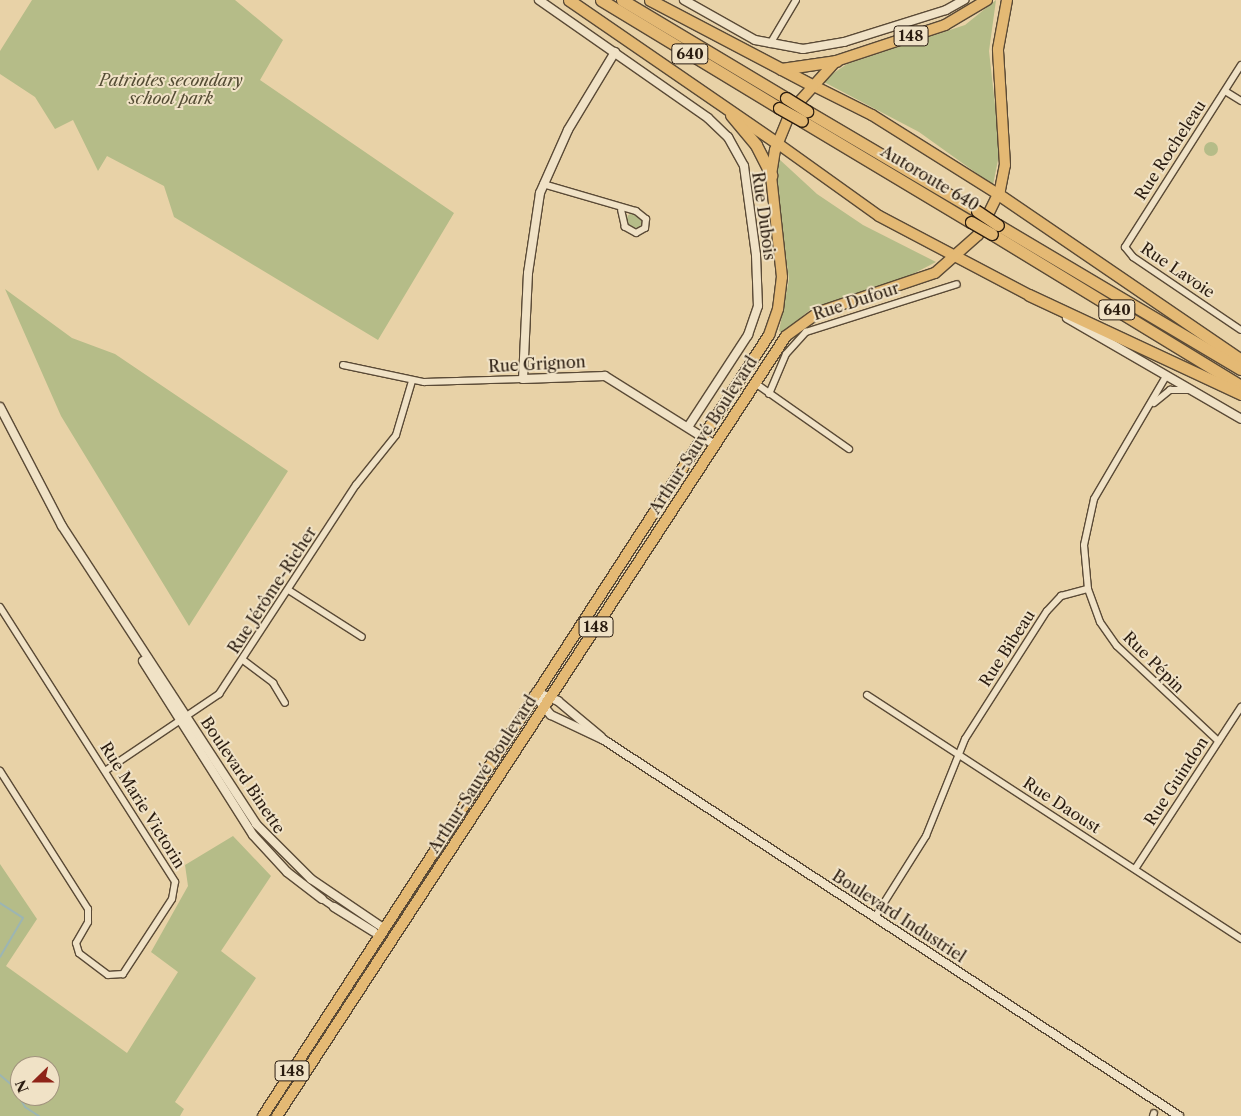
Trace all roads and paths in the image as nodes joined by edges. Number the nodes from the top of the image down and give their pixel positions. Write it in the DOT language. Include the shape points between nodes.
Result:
graph roads {
  1 [pos="539,0"];
  2 [pos="569,0"];
  3 [pos="601,0"];
  4 [pos="622,0"];
  5 [pos="650,0"];
  6 [pos="684,0"];
  7 [pos="796,0"];
  8 [pos="964,0"];
  9 [pos="987,0"];
  10 [pos="1007,0"];
  11 [pos="694,1"];
  12 [pos="770,44"];
  13 [pos="615,52"];
  14 [pos="836,60"];
  15 [pos="1241,65"];
  16 [pos="781,69"];
  17 [pos="812,85"];
  18 [pos="1225,91"];
  19 [pos="1241,102"];
  20 [pos="722,105"];
  21 [pos="804,116"];
  22 [pos="778,143"];
  23 [pos="771,174"];
  24 [pos="543,184"];
  25 [pos="998,194"];
  26 [pos="621,210"];
  27 [pos="995,230"];
  28 [pos="1126,249"];
  29 [pos="956,258"];
  30 [pos="957,284"];
  31 [pos="1029,295"];
  32 [pos="1241,330"];
  33 [pos="1241,360"];
  34 [pos="343,365"];
  35 [pos="1241,369"];
  36 [pos="1165,378"];
  37 [pos="523,379"];
  38 [pos="412,381"];
  39 [pos="755,383"];
  40 [pos="1241,386"];
  41 [pos="1194,390"];
  42 [pos="769,394"];
  43 [pos="1241,394"];
  44 [pos="0,407"];
  45 [pos="1150,407"];
  46 [pos="0,418"];
  47 [pos="1241,419"];
  48 [pos="688,427"];
  49 [pos="703,437"];
  50 [pos="715,444"];
  51 [pos="849,449"];
  52 [pos="1088,589"];
  53 [pos="290,591"];
  54 [pos="0,607"];
  55 [pos="362,637"];
  56 [pos="243,660"];
  57 [pos="535,693"];
  58 [pos="867,695"];
  59 [pos="551,698"];
  60 [pos="285,703"];
  61 [pos="1241,706"];
  62 [pos="544,708"];
  63 [pos="188,718"];
  64 [pos="180,724"];
  65 [pos="604,740"];
  66 [pos="1218,742"];
  67 [pos="959,754"];
  68 [pos="0,771"];
  69 [pos="105,771"];
  70 [pos="1135,870"];
  71 [pos="322,899"];
  72 [pos="334,907"];
  73 [pos="875,917"];
  74 [pos="379,930"];
  75 [pos="393,939"];
  76 [pos="1241,939"];
  77 [pos="263,1116"];
  78 [pos="277,1116"];
  79 [pos="1178,1116"];
  1 -- 13 [label="street, Rue Dubois"];
  2 -- 20 [label="highway"];
  3 -- 21 [label="highway, Autoroute 640 / 640, bridge" via="780,108"];
  4 -- 21 [label="highway, Autoroute 640 / 640, bridge" via="786,98"];
  5 -- 16 [label="highway"];
  6 -- 11 [label="street"];
  7 -- 12 [label="street"];
  8 -- 12 [label="street" via="946,10 826,47"];
  9 -- 14 [label="main road, 148" via="945,25"];
  10 -- 25 [label="main road, Arthur-Sauvé Boulevard / 148" via="998,49 1007,145"];
  11 -- 12 [label="street" via="750,38"];
  13 -- 24 [label="street" via="568,130"];
  13 -- 48 [label="street, Rue Dubois" via="721,129 739,155 746,176 758,278 757,311 748,335"];
  14 -- 16 [label="highway"];
  14 -- 17 [label="main road, 148"];
  15 -- 18 [label="street, Rue Rocheleau"];
  16 -- 17 [label="highway"];
  17 -- 22 [label="main road, 148" via="792,111"];
  17 -- 25 [label="main road" via="883,122"];
  18 -- 19 [label="street"];
  18 -- 28 [label="street, Rue Rocheleau"];
  20 -- 22 [label="highway"];
  20 -- 23 [label="highway" via="756,145"];
  21 -- 27 [label="highway, Autoroute 640 / 640, bridge"];
  22 -- 23 [label="main road, 148"];
  22 -- 29 [label="main road" via="870,211"];
  23 -- 49 [label="main road, Arthur-Sauvé Boulevard / 148" via="782,277 776,316 762,347"];
  24 -- 26 [label="street"];
  24 -- 37 [label="street" via="529,264"];
  25 -- 29 [label="main road, Arthur-Sauvé Boulevard / 148" via="978,235"];
  25 -- 33 [label="highway"];
  26 -- 26 [label="street" via="628,229 636,233 645,228 643,215"];
  27 -- 35 [label="highway, Autoroute 640 / 640"];
  27 -- 40 [label="highway, Autoroute 640 / 640"];
  28 -- 32 [label="street, Rue Lavoie"];
  29 -- 31 [label="main road"];
  29 -- 39 [label="main road, Arthur-Sauvé Boulevard / 148" via="919,280 806,319 786,336"];
  30 -- 42 [label="street, Rue Dufour" via="806,332 789,348"];
  31 -- 36 [label="street"];
  31 -- 43 [label="highway"];
  34 -- 38 [label="street, Rue Grignon"];
  36 -- 41 [label="street"];
  36 -- 45 [label="street"];
  37 -- 38 [label="street, Rue Grignon"];
  37 -- 48 [label="street, Rue Grignon" via="605,376"];
  38 -- 53 [label="street, Rue Jérôme-Richer" via="396,435 356,485"];
  39 -- 42 [label="street"];
  39 -- 50 [label="main road, Arthur-Sauvé Boulevard / 148"];
  41 -- 45 [label="street" via="1170,390"];
  41 -- 47 [label="street"];
  42 -- 51 [label="street"];
  44 -- 63 [label="street, Boulevard Binette" via="51,507"];
  45 -- 52 [label="street" via="1092,504 1084,545"];
  46 -- 64 [label="street, Boulevard Binette" via="44,505"];
  48 -- 49 [label="street, Rue Grignon"];
  49 -- 50 [label="street, Rue Grignon"];
  49 -- 57 [label="main road, Arthur-Sauvé Boulevard / 148"];
  50 -- 59 [label="main road, Arthur-Sauvé Boulevard / 148"];
  52 -- 66 [label="street, Rue Pépin" via="1103,626 1116,646"];
  52 -- 67 [label="street, Rue Bibeau" via="1063,595 1052,605"];
  53 -- 55 [label="street"];
  53 -- 56 [label="street, Rue Jérôme-Richer"];
  54 -- 69 [label="street, Rue Marie Victorin"];
  56 -- 60 [label="street" via="273,683"];
  56 -- 63 [label="street, Rue Jérôme-Richer" via="219,694"];
  57 -- 59 [label="street, Boulevard Industriel"];
  57 -- 62 [label="street, Boulevard Industriel"];
  57 -- 74 [label="main road, Arthur-Sauvé Boulevard / 148"];
  58 -- 67 [label="street, Rue Daoust"];
  59 -- 62 [label="main road, Arthur-Sauvé Boulevard / 148"];
  59 -- 65 [label="street, Boulevard Industriel"];
  61 -- 66 [label="street, Rue Guindon"];
  62 -- 65 [label="street, Boulevard Industriel"];
  62 -- 75 [label="main road, Arthur-Sauvé Boulevard / 148"];
  63 -- 64 [label="street, Rue Jérôme-Richer"];
  63 -- 74 [label="street, Boulevard Binette" via="267,838 311,879"];
  64 -- 69 [label="street, Rue Jérôme-Richer"];
  64 -- 71 [label="street, Boulevard Binette" via="256,840 287,872"];
  65 -- 73 [label="street, Boulevard Industriel"];
  66 -- 70 [label="street, Rue Guindon"];
  67 -- 70 [label="street, Rue Daoust"];
  67 -- 73 [label="street, Rue Bibeau" via="924,841"];
  68 -- 69 [label="street, Rue Marie Victorin" via="88,908 88,922 76,943 79,953 105,973 118,976 130,967 172,899 175,885"];
  70 -- 76 [label="street, Rue Daoust"];
  71 -- 72 [label="street, Boulevard Binette"];
  72 -- 74 [label="street, Boulevard Binette"];
  73 -- 79 [label="street, Boulevard Industriel"];
  74 -- 75 [label="street, Boulevard Binette"];
  74 -- 77 [label="main road, Arthur-Sauvé Boulevard / 148"];
  75 -- 78 [label="main road, 148"];
}
